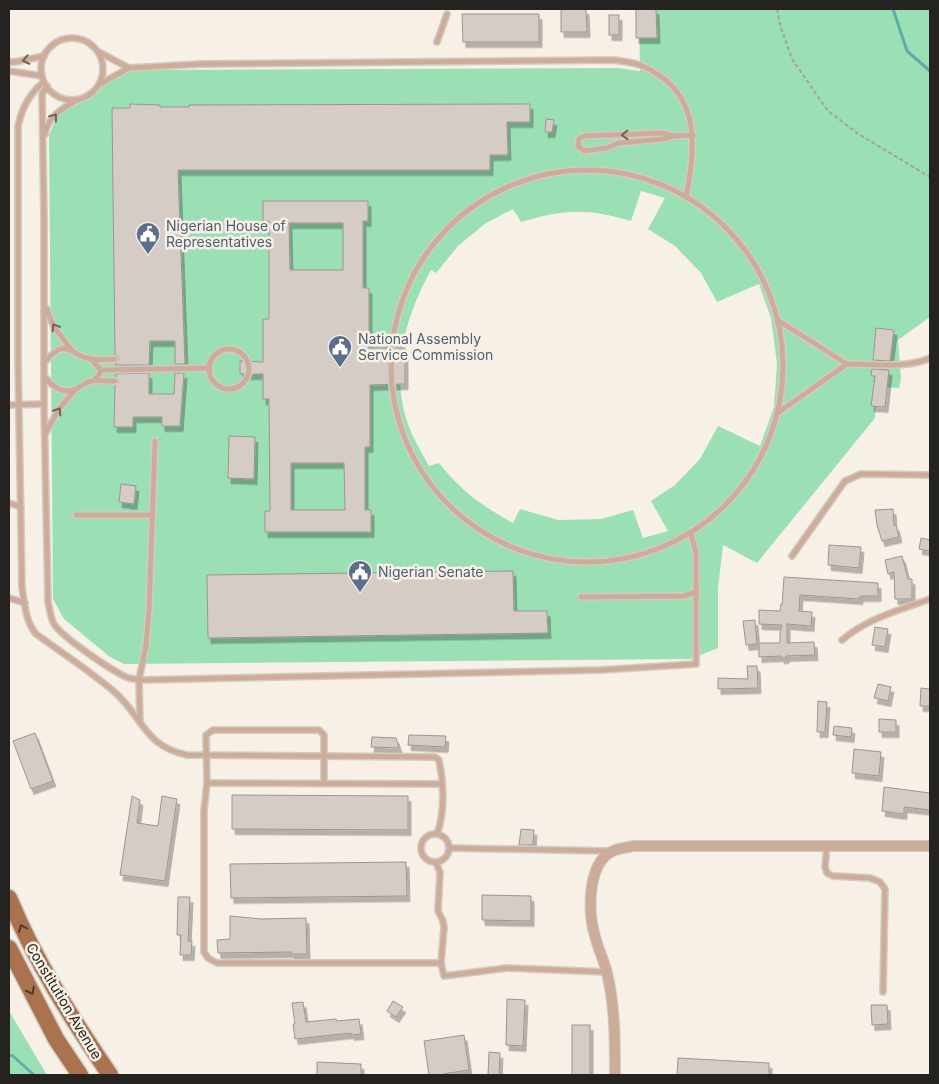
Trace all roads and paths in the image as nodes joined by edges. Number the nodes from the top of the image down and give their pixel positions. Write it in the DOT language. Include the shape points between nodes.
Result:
graph roads {
  1 [pos="777,9"];
  2 [pos="447,14"];
  3 [pos="437,42"];
  4 [pos="99,52"];
  5 [pos="44,56"];
  6 [pos="9,62"];
  7 [pos="129,68"];
  8 [pos="9,71"];
  9 [pos="44,81"];
  10 [pos="100,84"];
  11 [pos="79,99"];
  12 [pos="693,135"];
  13 [pos="674,136"];
  14 [pos="43,144"];
  15 [pos="930,177"];
  16 [pos="686,197"];
  17 [pos="44,302"];
  18 [pos="779,320"];
  19 [pos="72,350"];
  20 [pos="930,358"];
  21 [pos="115,359"];
  22 [pos="92,360"];
  23 [pos="44,363"];
  24 [pos="847,364"];
  25 [pos="210,368"];
  26 [pos="101,370"];
  27 [pos="44,375"];
  28 [pos="94,380"];
  29 [pos="115,381"];
  30 [pos="74,390"];
  31 [pos="44,404"];
  32 [pos="9,405"];
  33 [pos="19,405"];
  34 [pos="779,412"];
  35 [pos="45,434"];
  36 [pos="155,441"];
  37 [pos="930,475"];
  38 [pos="9,503"];
  39 [pos="21,507"];
  40 [pos="76,515"];
  41 [pos="153,515"];
  42 [pos="691,534"];
  43 [pos="792,556"];
  44 [pos="697,592"];
  45 [pos="581,597"];
  46 [pos="9,598"];
  47 [pos="930,599"];
  48 [pos="24,603"];
  49 [pos="842,640"];
  50 [pos="139,680"];
  51 [pos="140,723"];
  52 [pos="206,755"];
  53 [pos="324,756"];
  54 [pos="207,783"];
  55 [pos="324,783"];
  56 [pos="442,784"];
  57 [pos="437,834"];
  58 [pos="826,846"];
  59 [pos="930,846"];
  60 [pos="450,848"];
  61 [pos="612,851"];
  62 [pos="436,863"];
  63 [pos="9,898"];
  64 [pos="9,948"];
  65 [pos="441,963"];
  66 [pos="607,972"];
  67 [pos="883,992"];
  68 [pos="80,1075"];
  69 [pos="110,1075"];
  70 [pos="615,1075"];
  1 -- 15 [label="path" via="792,59 828,111 860,135"];
  2 -- 3 [label="lane"];
  4 -- 5 [label="lane" via="81,39 70,38 59,40"];
  4 -- 7 [label="lane"];
  4 -- 10 [label="lane" via="103,62"];
  5 -- 6 [label="lane, one-way"];
  5 -- 9 [label="lane" via="41,66"];
  7 -- 10 [label="lane"];
  7 -- 12 [label="lane" via="201,64 615,60 640,65 674,87 685,106"];
  8 -- 9 [label="lane"];
  9 -- 11 [label="lane" via="53,93 70,100"];
  9 -- 14 [label="lane"];
  9 -- 33 [label="lane" via="29,96 18,126"];
  10 -- 11 [label="lane" via="91,94"];
  14 -- 11 [label="lane, one-way" via="45,130 54,116"];
  12 -- 13 [label="lane"];
  12 -- 16 [label="lane"];
  13 -- 13 [label="lane, one-way" via="584,136 579,139 578,146 584,151"];
  14 -- 17 [label="lane"];
  16 -- 18 [label="lane" via="728,229 759,271"];
  16 -- 42 [label="lane" via="626,174 562,171 501,188 448,225 411,276 391,337 392,400 414,460 453,511 507,546 568,563 632,558"];
  19 -- 17 [label="lane, one-way" via="54,327"];
  17 -- 23 [label="lane"];
  18 -- 24 [label="lane"];
  18 -- 34 [label="lane" via="784,366"];
  19 -- 22 [label="lane"];
  19 -- 23 [label="lane" via="57,350"];
  20 -- 24 [label="lane" via="908,364"];
  21 -- 22 [label="lane"];
  22 -- 26 [label="lane"];
  23 -- 27 [label="lane"];
  24 -- 34 [label="lane"];
  25 -- 25 [label="lane" via="214,381 225,388 238,386 248,376 249,370 245,357 229,349 218,352 210,362"];
  25 -- 26 [label="lane"];
  26 -- 28 [label="lane"];
  27 -- 30 [label="lane" via="50,384 64,391"];
  27 -- 31 [label="lane"];
  28 -- 29 [label="lane"];
  28 -- 30 [label="lane"];
  35 -- 30 [label="lane, one-way"];
  31 -- 33 [label="lane"];
  31 -- 35 [label="lane"];
  32 -- 33 [label="lane"];
  33 -- 39 [label="lane"];
  34 -- 42 [label="lane" via="761,460 731,502"];
  35 -- 50 [label="lane" via="48,602 51,617 65,635 114,670"];
  36 -- 41 [label="lane"];
  37 -- 43 [label="lane" via="861,474 845,481"];
  38 -- 39 [label="lane"];
  39 -- 48 [label="lane"];
  40 -- 41 [label="lane"];
  41 -- 50 [label="lane" via="150,610"];
  42 -- 44 [label="lane" via="696,553"];
  44 -- 45 [label="lane" via="684,596"];
  44 -- 50 [label="lane" via="696,664 689,666"];
  46 -- 48 [label="lane"];
  47 -- 49 [label="lane" via="868,622"];
  48 -- 51 [label="lane" via="27,618 36,634 112,690"];
  50 -- 51 [label="lane"];
  51 -- 52 [label="lane" via="161,746 173,752"];
  52 -- 53 [label="lane"];
  52 -- 53 [label="lane" via="206,735 212,730 314,729 324,735"];
  52 -- 54 [label="lane"];
  53 -- 55 [label="lane"];
  53 -- 56 [label="lane" via="435,757 439,760"];
  54 -- 55 [label="lane"];
  54 -- 65 [label="lane" via="204,811 204,952 208,958 217,963"];
  55 -- 56 [label="lane"];
  56 -- 57 [label="lane" via="442,821"];
  57 -- 60 [label="lane" via="446,839"];
  57 -- 62 [label="lane" via="427,836 420,848 426,860"];
  58 -- 59 [label="street"];
  58 -- 61 [label="street" via="633,846"];
  58 -- 67 [label="lane" via="825,867 828,873 870,878 880,882 885,890"];
  60 -- 61 [label="lane"];
  60 -- 62 [label="lane" via="445,859"];
  61 -- 66 [label="street" via="600,861 594,876 591,905 594,935"];
  62 -- 65 [label="lane" via="440,872 438,911 444,928"];
  69 -- 63 [label="main road, Constitution Avenue, one-way" via="51,982 23,932"];
  64 -- 68 [label="main road, Constitution Avenue, one-way" via="56,1039"];
  65 -- 66 [label="lane" via="444,976 507,968"];
  66 -- 70 [label="street"];
}
